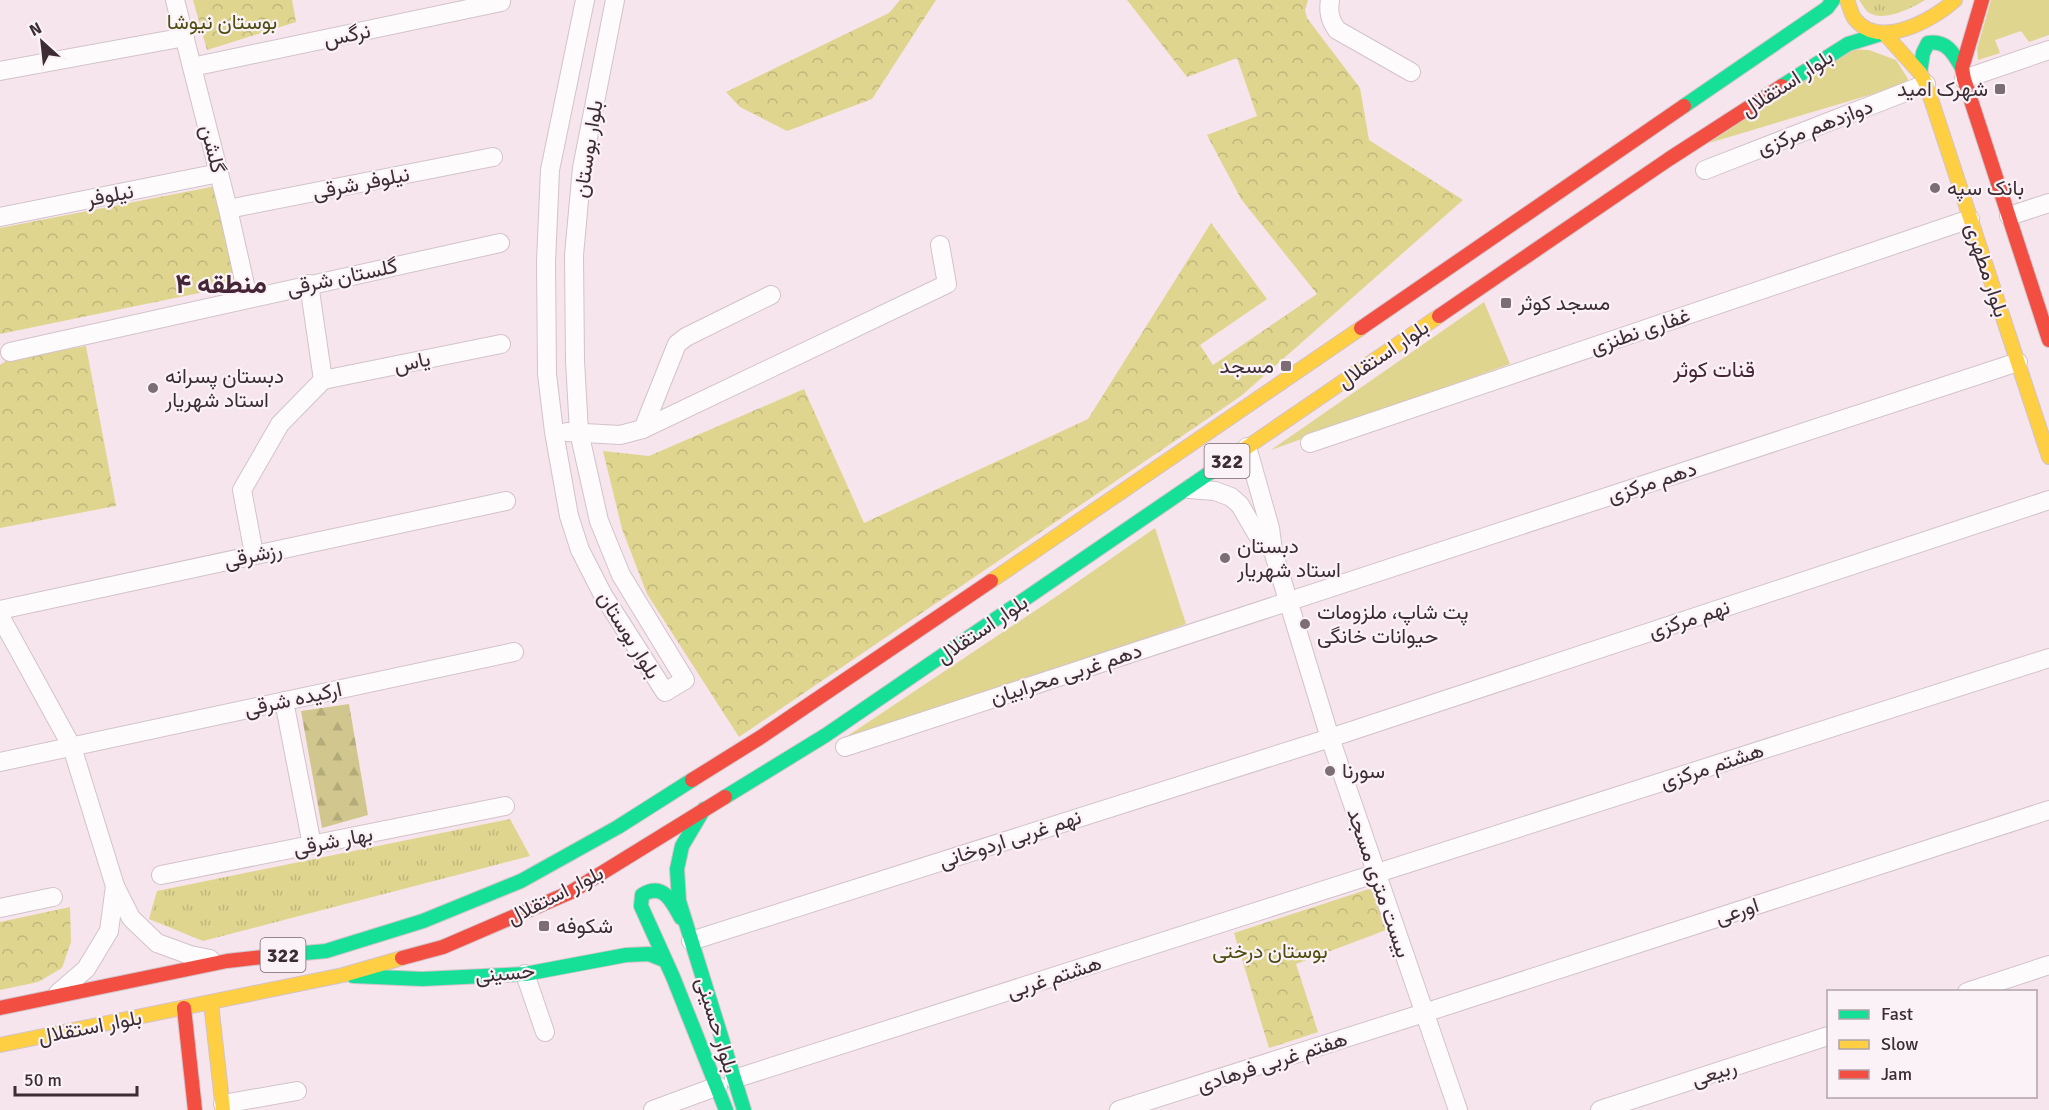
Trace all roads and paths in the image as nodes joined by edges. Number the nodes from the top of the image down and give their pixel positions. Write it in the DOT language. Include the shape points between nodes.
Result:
graph roads {
  1 [pos="175,0"];
  2 [pos="585,0"];
  3 [pos="615,0"];
  4 [pos="1330,0"];
  5 [pos="1833,0"];
  6 [pos="1847,0"];
  7 [pos="1955,0"];
  8 [pos="1982,0"];
  9 [pos="501,3"];
  10 [pos="1884,33"];
  11 [pos="185,36"];
  12 [pos="1772,46"];
  13 [pos="2049,50"];
  14 [pos="192,67"];
  15 [pos="0,71"];
  16 [pos="1411,72"];
  17 [pos="1963,74"];
  18 [pos="1923,78"];
  19 [pos="1780,87"];
  20 [pos="493,157"];
  21 [pos="582,168"];
  22 [pos="550,170"];
  23 [pos="1705,170"];
  24 [pos="219,173"];
  25 [pos="2049,202"];
  26 [pos="228,209"];
  27 [pos="2008,216"];
  28 [pos="0,217"];
  29 [pos="1970,219"];
  30 [pos="500,243"];
  31 [pos="940,245"];
  32 [pos="309,284"];
  33 [pos="771,295"];
  34 [pos="248,298"];
  35 [pos="2049,340"];
  36 [pos="501,344"];
  37 [pos="3,354"];
  38 [pos="2018,362"];
  39 [pos="323,380"];
  40 [pos="643,429"];
  41 [pos="554,432"];
  42 [pos="579,432"];
  43 [pos="1310,443"];
  44 [pos="1247,447"];
  45 [pos="2049,457"];
  46 [pos="1189,489"];
  47 [pos="2049,500"];
  48 [pos="506,501"];
  49 [pos="608,542"];
  50 [pos="580,550"];
  51 [pos="1273,551"];
  52 [pos="254,555"];
  53 [pos="1287,601"];
  54 [pos="0,610"];
  55 [pos="0,616"];
  56 [pos="514,652"];
  57 [pos="2049,658"];
  58 [pos="284,701"];
  59 [pos="1330,738"];
  60 [pos="72,747"];
  61 [pos="845,747"];
  62 [pos="0,762"];
  63 [pos="505,806"];
  64 [pos="704,809"];
  65 [pos="2049,810"];
  66 [pos="312,845"];
  67 [pos="1375,874"];
  68 [pos="161,876"];
  69 [pos="562,878"];
  70 [pos="115,886"];
  71 [pos="53,897"];
  72 [pos="0,908"];
  73 [pos="691,940"];
  74 [pos="664,960"];
  75 [pos="227,962"];
  76 [pos="2049,965"];
  77 [pos="525,974"];
  78 [pos="343,975"];
  79 [pos="1973,990"];
  80 [pos="54,996"];
  81 [pos="211,1003"];
  82 [pos="0,1008"];
  83 [pos="184,1008"];
  84 [pos="1425,1013"];
  85 [pos="545,1032"];
  86 [pos="1827,1036"];
  87 [pos="0,1045"];
  88 [pos="216,1047"];
  89 [pos="190,1062"];
  90 [pos="726,1083"];
  91 [pos="297,1091"];
  92 [pos="223,1107"];
  93 [pos="195,1110"];
  94 [pos="653,1110"];
  95 [pos="726,1110"];
  96 [pos="744,1110"];
  97 [pos="1119,1110"];
  98 [pos="1458,1110"];
  99 [pos="1600,1110"];
  1 -- 11 [label="street, گلشن"];
  2 -- 22 [label="street, بلوار بوستان"];
  3 -- 21 [label="street, بلوار بوستان"];
  4 -- 16 [label="street" via="1328,10 1337,30"];
  5 -- 12 [label="main road, بلوار استقلال / 322"];
  6 -- 10 [label="main road" via="1859,23 1868,30"];
  7 -- 10 [label="main road, بلوار استقلال" via="1921,24"];
  8 -- 17 [label="main road"];
  9 -- 14 [label="street, نرگس"];
  10 -- 18 [label="main road"];
  10 -- 19 [label="main road, بلوار استقلال / 322" via="1848,44"];
  11 -- 14 [label="street, گلشن"];
  11 -- 15 [label="street"];
  12 -- 19 [label="main road" via="1787,44 1797,68"];
  12 -- 69 [label="main road, بلوار استقلال / 322" via="1163,465 770,730 618,826"];
  13 -- 17 [label="street"];
  14 -- 24 [label="street, گلشن"];
  17 -- 18 [label="main road, بلوار مطهری" via="1945,43 1936,41 1929,43 1923,53"];
  17 -- 27 [label="main road, بلوار مطهری"];
  18 -- 23 [label="street, دوازدهم مرکزی"];
  18 -- 29 [label="main road, بلوار مطهری"];
  19 -- 44 [label="main road, بلوار استقلال / 322"];
  20 -- 26 [label="street, نیلوفر شرقی"];
  21 -- 22 [label="street"];
  21 -- 42 [label="street, بلوار بوستان" via="574,255"];
  22 -- 41 [label="street, بلوار بوستان" via="547,374"];
  24 -- 26 [label="street, گلشن"];
  24 -- 28 [label="street, نیلوفر"];
  25 -- 27 [label="street"];
  26 -- 34 [label="street, گلشن"];
  27 -- 35 [label="main road, بلوار مطهری"];
  29 -- 38 [label="main road, بلوار مطهری"];
  29 -- 43 [label="street, غفاری نطنزی"];
  30 -- 32 [label="street, گلستان شرقی"];
  31 -- 40 [label="street" via="947,284"];
  32 -- 34 [label="street, گلستان شرقی"];
  32 -- 39 [label="street"];
  33 -- 40 [label="street" via="677,344"];
  34 -- 37 [label="street, گلستان شرقی"];
  36 -- 39 [label="street, یاس"];
  38 -- 45 [label="main road, بلوار مطهری"];
  38 -- 53 [label="street, دهم مرکزی"];
  39 -- 52 [label="street" via="280,424 242,490"];
  40 -- 42 [label="street" via="620,435"];
  41 -- 42 [label="street"];
  41 -- 50 [label="street, بلوار بوستان" via="569,516"];
  42 -- 49 [label="street, بلوار بوستان" via="599,521"];
  44 -- 46 [label="main road, بلوار استقلال / 322"];
  44 -- 51 [label="street, بیست متری مسجد"];
  46 -- 51 [label="street, بیست متری مسجد" via="1231,497"];
  46 -- 64 [label="main road, بلوار استقلال / 322" via="826,735"];
  47 -- 59 [label="street, نهم مرکزی"];
  48 -- 52 [label="street, رزشرقی"];
  49 -- 50 [label="street"];
  49 -- 50 [label="street, بلوار بوستان" via="621,575 685,680 664,692 603,595"];
  51 -- 53 [label="street, بیست متری مسجد"];
  52 -- 54 [label="street, رزشرقی"];
  53 -- 59 [label="street, بیست متری مسجد"];
  53 -- 61 [label="street, دهم غربی محرابیان"];
  55 -- 60 [label="street"];
  56 -- 58 [label="street, ارکیده شرقی"];
  57 -- 67 [label="street, هشتم مرکزی"];
  58 -- 60 [label="street, ارکیده شرقی"];
  58 -- 66 [label="street"];
  59 -- 67 [label="street, بیست متری مسجد"];
  59 -- 73 [label="street, نهم غربی اردوخانی"];
  60 -- 62 [label="street, ارکیده شرقی"];
  60 -- 70 [label="street"];
  63 -- 66 [label="street, بهار شرقی"];
  64 -- 69 [label="main road, بلوار استقلال / 322"];
  64 -- 73 [label="main road" via="682,846 677,869 679,901"];
  65 -- 84 [label="street, اورعی"];
  66 -- 68 [label="street, بهار شرقی"];
  67 -- 84 [label="street, بیست متری مسجد"];
  67 -- 90 [label="street, هشتم غربی"];
  69 -- 75 [label="main road, بلوار استقلال / 322" via="521,881 423,921 326,951"];
  69 -- 78 [label="main road, بلوار استقلال / 322" via="443,947"];
  70 -- 75 [label="street" via="131,918 157,944"];
  70 -- 80 [label="street" via="109,931 86,969"];
  71 -- 72 [label="street"];
  73 -- 74 [label="main road, بلوار حسینی" via="669,897 654,889 647,891 642,895 641,906"];
  73 -- 90 [label="main road, بلوار حسینی"];
  74 -- 77 [label="main road, حسینی" via="649,954 626,955"];
  74 -- 90 [label="main road, بلوار حسینی"];
  75 -- 80 [label="main road, بلوار استقلال / 322"];
  76 -- 79 [label="street"];
  77 -- 78 [label="main road, حسینی" via="422,979"];
  77 -- 85 [label="street"];
  78 -- 81 [label="main road, بلوار استقلال / 322"];
  80 -- 82 [label="main road, بلوار استقلال / 322"];
  81 -- 83 [label="main road, بلوار استقلال / 322"];
  81 -- 88 [label="main road"];
  83 -- 87 [label="main road, بلوار استقلال / 322"];
  83 -- 89 [label="main road"];
  84 -- 97 [label="street, هفتم غربی فرهادی"];
  84 -- 98 [label="street, بیست متری مسجد"];
  86 -- 99 [label="street, ربیعی"];
  88 -- 89 [label="main road" via="209,1040 200,1040"];
  88 -- 92 [label="main road"];
  89 -- 93 [label="main road"];
  90 -- 94 [label="street, هشتم غربی"];
  90 -- 95 [label="main road, بلوار حسینی"];
  90 -- 96 [label="main road, بلوار حسینی"];
  91 -- 92 [label="street"];
}
